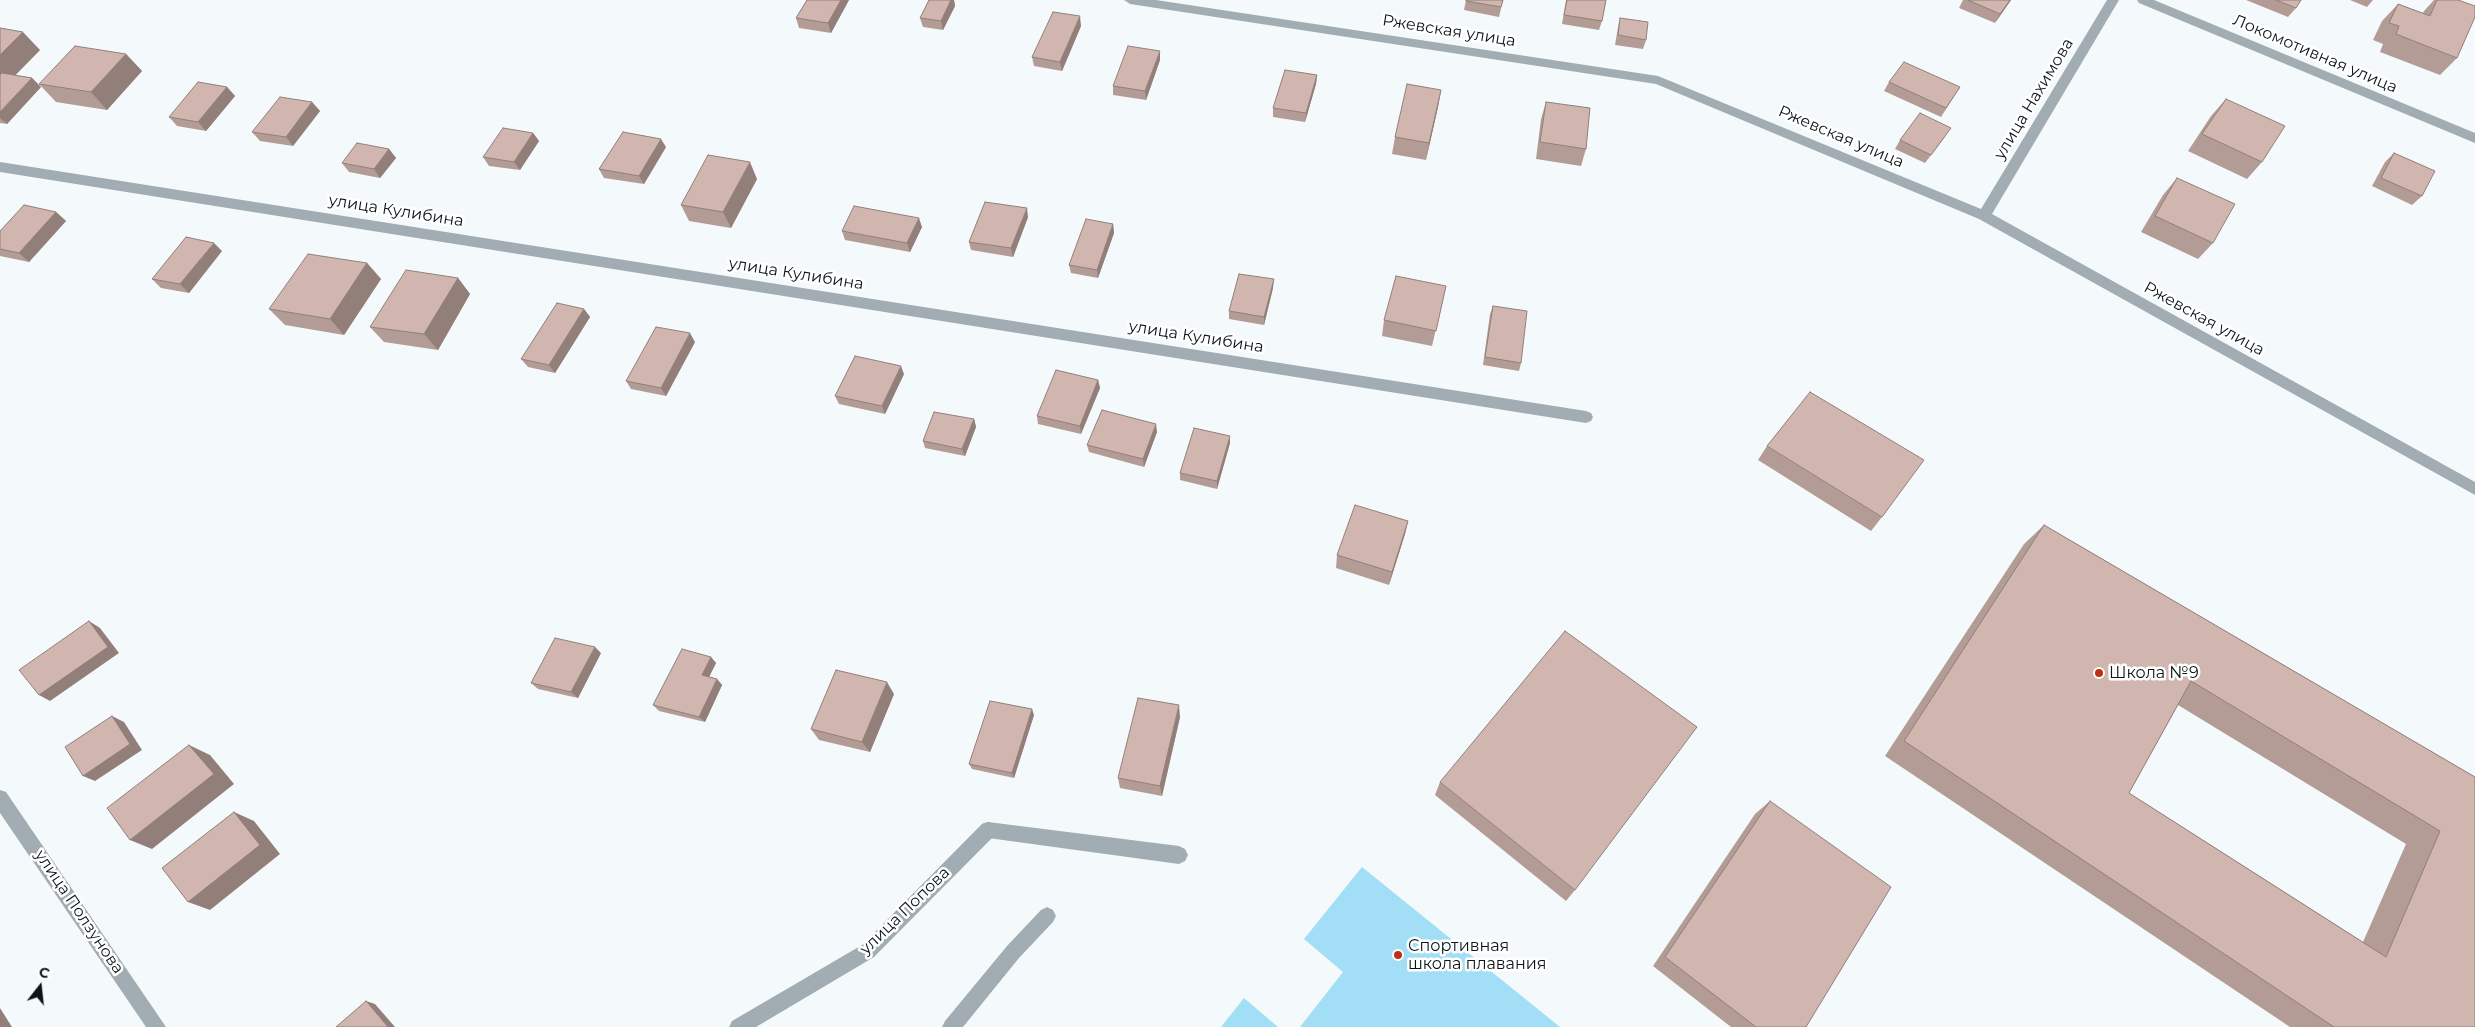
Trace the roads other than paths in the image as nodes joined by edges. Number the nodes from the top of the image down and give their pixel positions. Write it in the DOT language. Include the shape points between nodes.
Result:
graph roads {
  1 [pos="1130,0"];
  2 [pos="2113,0"];
  3 [pos="2143,0"];
  4 [pos="2475,138"];
  5 [pos="0,166"];
  6 [pos="1984,216"];
  7 [pos="1586,417"];
  8 [pos="2475,489"];
  9 [pos="0,798"];
  10 [pos="1179,855"];
  11 [pos="1047,916"];
  12 [pos="157,1027"];
  13 [pos="738,1027"];
  14 [pos="951,1027"];
  1 -- 6 [label="street, Ржевская улица" via="1658,80"];
  2 -- 6 [label="street, улица Нахимова"];
  3 -- 4 [label="street, Локомотивная улица"];
  5 -- 7 [label="street, улица Кулибина"];
  6 -- 8 [label="street, Ржевская улица"];
  9 -- 12 [label="street, улица Ползунова"];
  10 -- 13 [label="street, улица Попова" via="988,830 868,951"];
  11 -- 14 [label="street"];
}
